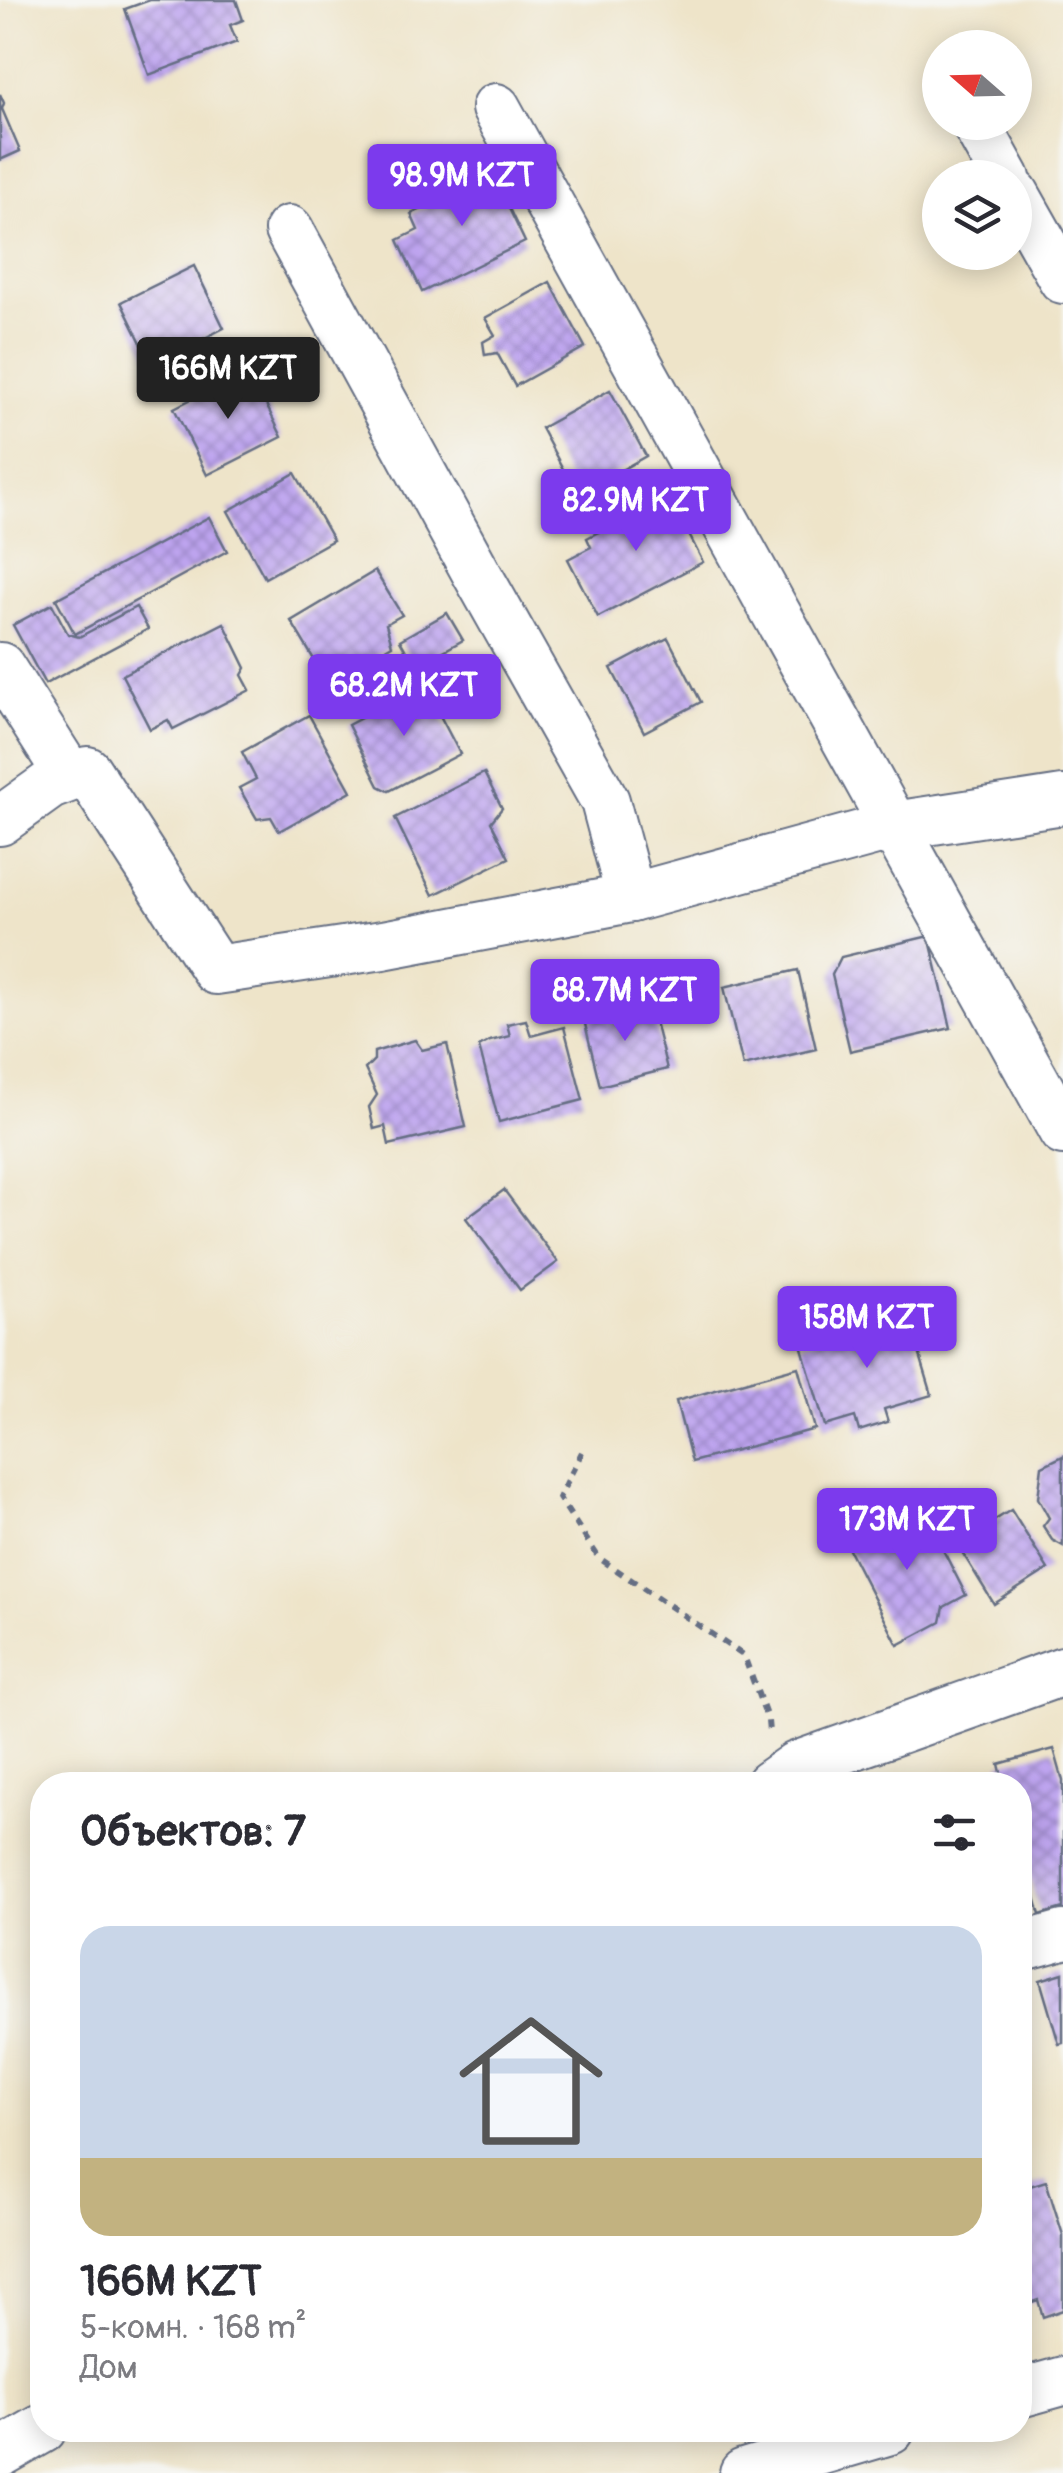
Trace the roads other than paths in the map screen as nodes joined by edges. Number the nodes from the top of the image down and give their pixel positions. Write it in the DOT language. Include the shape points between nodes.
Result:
graph roads {
  1 [pos="496,108"];
  2 [pos="1032,224"];
  3 [pos="289,230"];
  4 [pos="1063,279"];
  5 [pos="0,667"];
  6 [pos="70,777"];
  7 [pos="1063,800"];
  8 [pos="0,821"];
  9 [pos="894,826"];
  10 [pos="631,898"];
  11 [pos="1063,1131"];
  12 [pos="1063,1671"];
  13 [pos="788,1772"];
  14 [pos="1063,1935"];
  15 [pos="1032,1944"];
  16 [pos="1063,2381"];
  17 [pos="1032,2390"];
  18 [pos="30,2435"];
  19 [pos="849,2442"];
  20 [pos="0,2453"];
  21 [pos="744,2473"];
  1 -- 9 [label="street"];
  2 -- 4 [label="street"];
  3 -- 10 [label="street" via="605,801"];
  5 -- 6 [label="street"];
  6 -- 8 [label="street"];
  6 -- 10 [label="street" via="87,771 216,970"];
  7 -- 9 [label="street"];
  9 -- 10 [label="street"];
  9 -- 11 [label="street"];
  12 -- 13 [label="street"];
  14 -- 15 [label="street"];
  16 -- 17 [label="street"];
  18 -- 20 [label="street"];
  19 -- 21 [label="street"];
}
